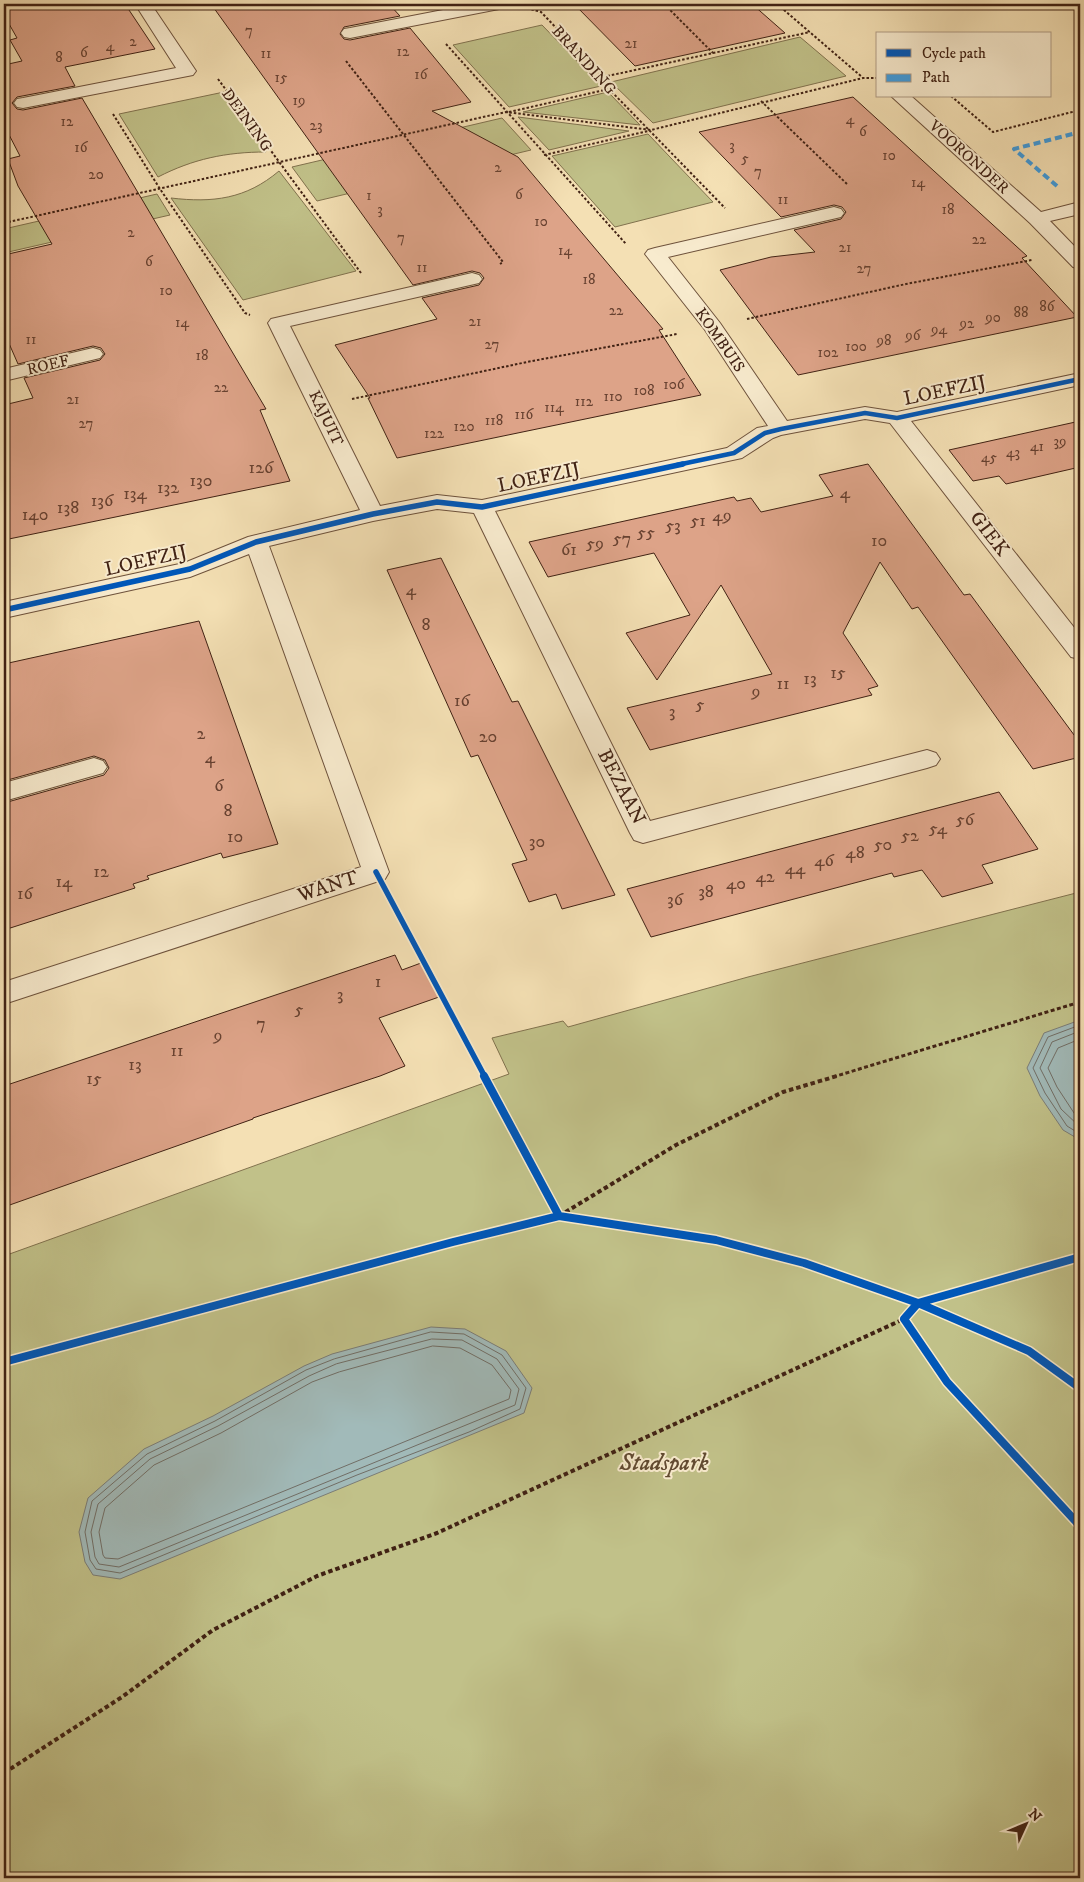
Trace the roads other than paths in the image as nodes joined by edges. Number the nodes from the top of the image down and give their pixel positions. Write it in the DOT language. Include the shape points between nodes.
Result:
graph roads {
  1 [pos="143,4"];
  2 [pos="499,4"];
  3 [pos="350,33"];
  4 [pos="902,98"];
  5 [pos="23,103"];
  6 [pos="1080,208"];
  7 [pos="834,213"];
  8 [pos="1037,218"];
  9 [pos="1080,263"];
  10 [pos="472,279"];
  11 [pos="93,354"];
  12 [pos="4,375"];
  13 [pos="1080,380"];
  14 [pos="897,418"];
  15 [pos="781,429"];
  16 [pos="482,507"];
  17 [pos="373,514"];
  18 [pos="256,542"];
  19 [pos="4,610"];
  20 [pos="1080,651"];
  21 [pos="927,759"];
  22 [pos="94,767"];
  23 [pos="4,792"];
  24 [pos="4,993"];
  1 -- 5 [label="street" via="186,71"];
  2 -- 3 [label="street"];
  4 -- 8 [label="street, VOORONDER"];
  6 -- 8 [label="street"];
  7 -- 15 [label="street, KOMBUIS" via="655,254 712,327"];
  8 -- 9 [label="street, VOORONDER"];
  10 -- 17 [label="street, KAJUIT" via="278,323"];
  11 -- 12 [label="street, ROEF"];
  13 -- 14 [label="street, LOEFZIJ"];
  14 -- 15 [label="street, LOEFZIJ" via="865,413"];
  14 -- 20 [label="street, GIEK"];
  15 -- 16 [label="street, LOEFZIJ" via="765,433 734,453"];
  16 -- 17 [label="street, LOEFZIJ" via="437,502"];
  16 -- 21 [label="street, BEZAAN" via="643,832"];
  17 -- 18 [label="street, LOEFZIJ"];
  18 -- 19 [label="street, LOEFZIJ" via="190,569"];
  18 -- 24 [label="street, WANT" via="376,872"];
  22 -- 23 [label="street"];
}
